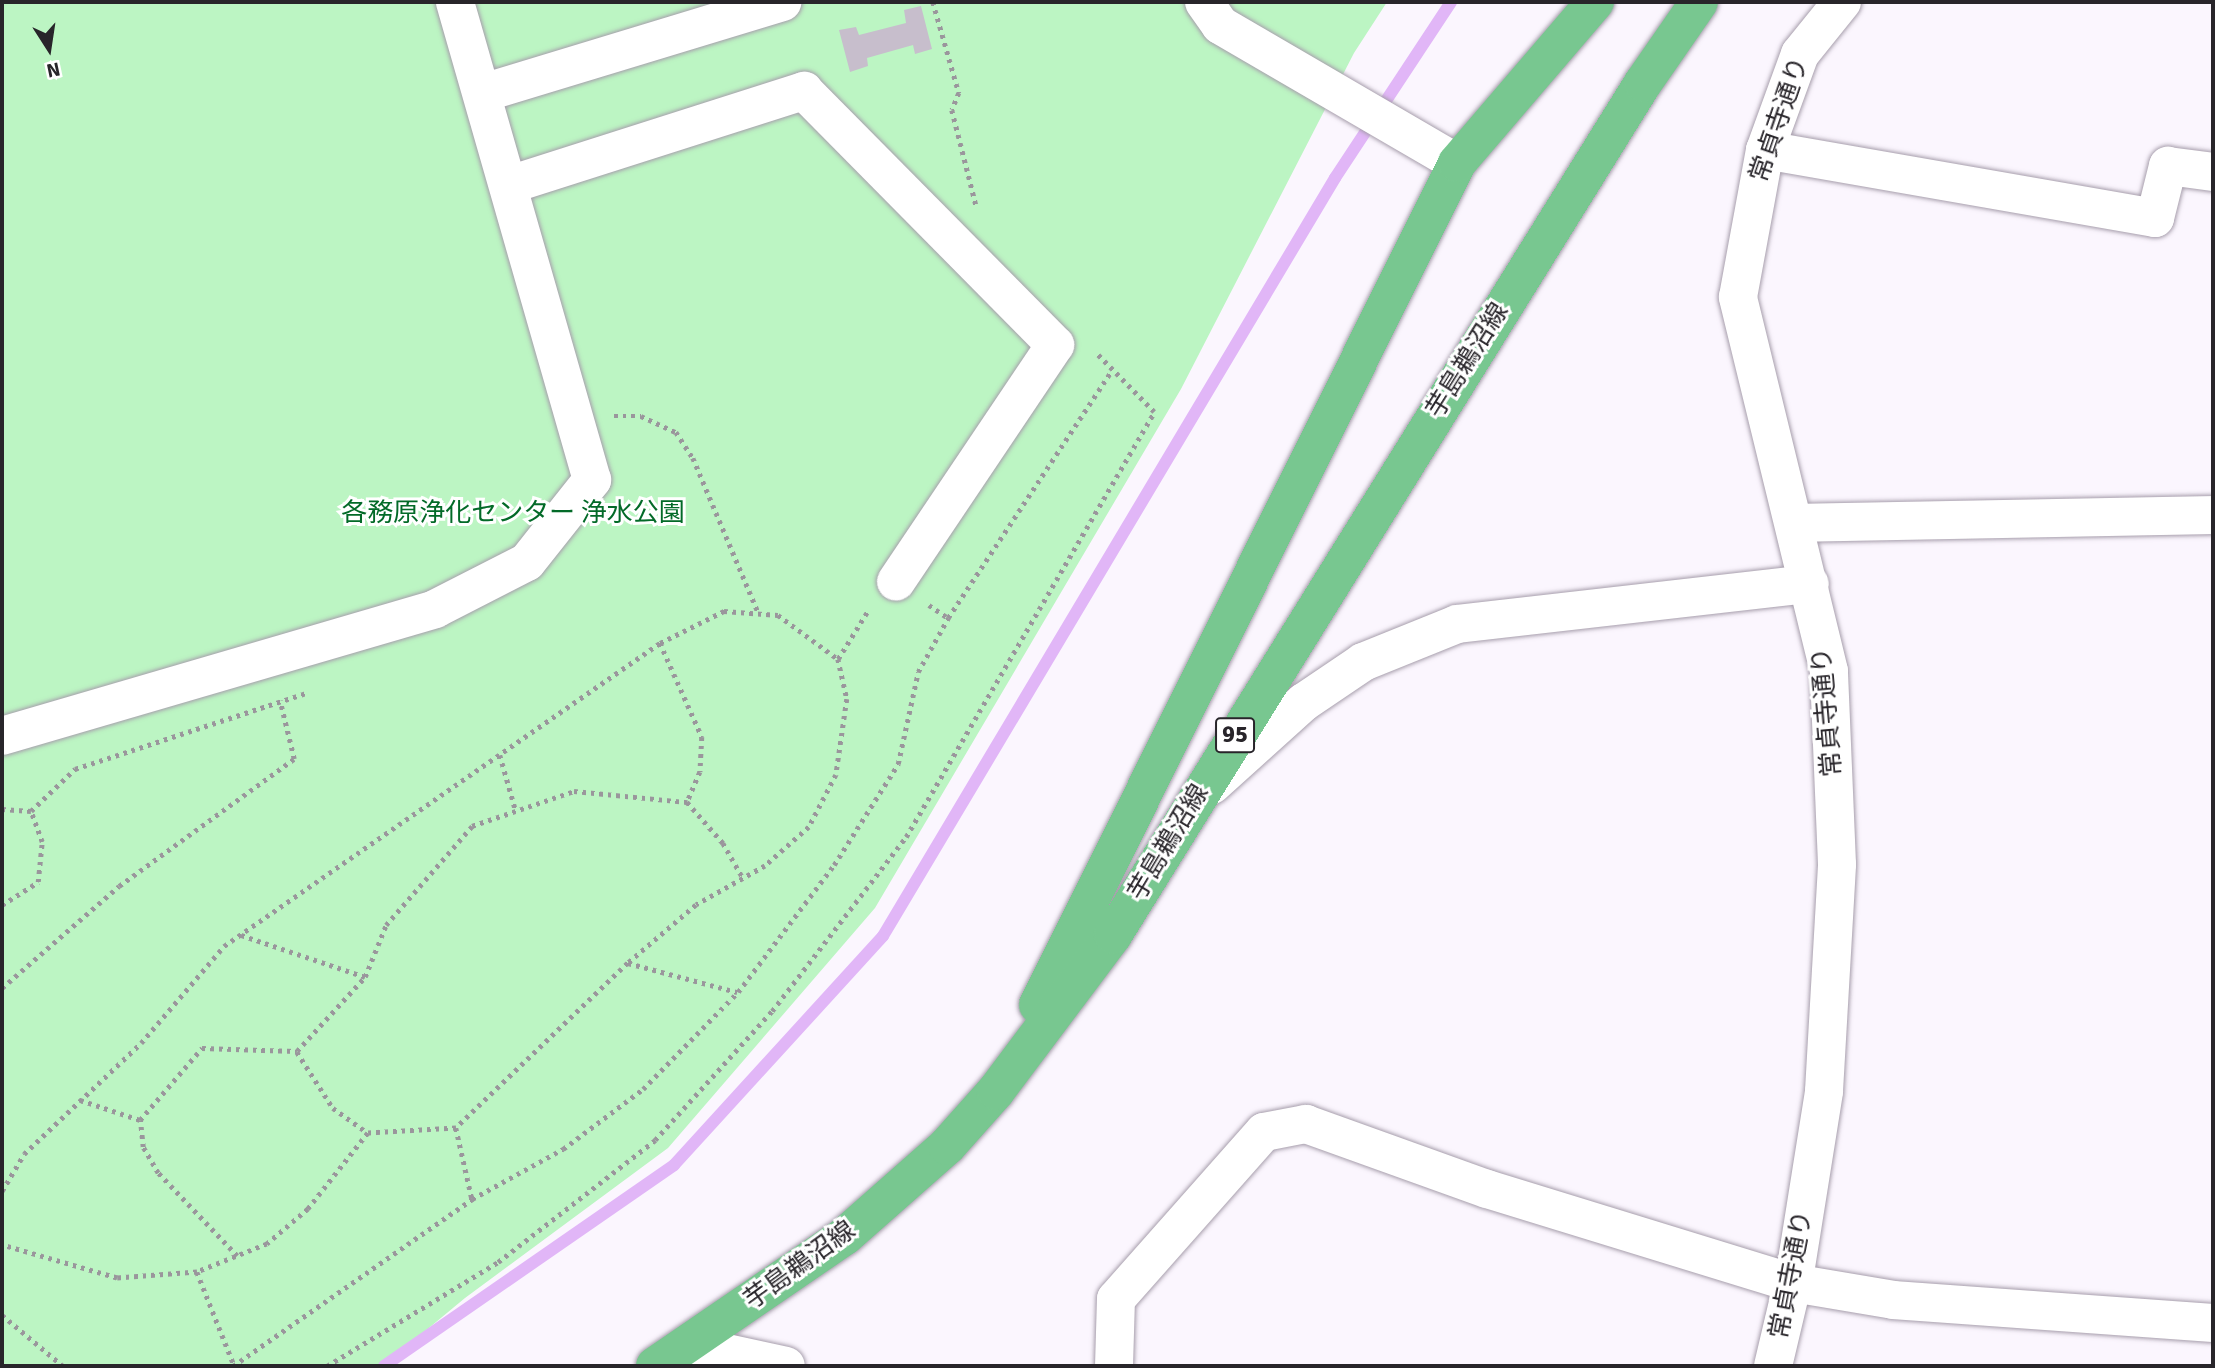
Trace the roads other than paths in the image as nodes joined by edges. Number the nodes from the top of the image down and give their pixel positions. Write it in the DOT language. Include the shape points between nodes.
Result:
graph roads {
  1 [pos="455,2"];
  2 [pos="782,2"];
  3 [pos="1204,2"];
  4 [pos="1595,2"];
  5 [pos="1699,2"];
  6 [pos="1842,2"];
  7 [pos="483,93"];
  8 [pos="1765,150"];
  9 [pos="1457,163"];
  10 [pos="2213,172"];
  11 [pos="509,185"];
  12 [pos="2213,515"];
  13 [pos="1797,523"];
  14 [pos="895,582"];
  15 [pos="1811,584"];
  16 [pos="2,736"];
  17 [pos="1196,800"];
  18 [pos="996,1091"];
  19 [pos="1793,1283"];
  20 [pos="2213,1323"];
  21 [pos="690,1345"];
  22 [pos="655,1366"];
  23 [pos="786,1366"];
  24 [pos="1114,1366"];
  25 [pos="1773,1366"];
  1 -- 7 [label="street"];
  2 -- 7 [label="street"];
  3 -- 9 [label="street" via="1220,25"];
  4 -- 9 [label="main road"];
  5 -- 17 [label="main road, 芋島鵜沼線 / 95"];
  6 -- 8 [label="street, 常貞寺通り" via="1800,54"];
  7 -- 11 [label="street"];
  8 -- 10 [label="street" via="2155,218 2168,166"];
  8 -- 13 [label="street, 常貞寺通り" via="1738,297"];
  9 -- 18 [label="main road"];
  11 -- 14 [label="street" via="804,91 1055,345"];
  11 -- 16 [label="street" via="592,480 527,562 435,609"];
  12 -- 13 [label="street"];
  13 -- 15 [label="street, 常貞寺通り"];
  15 -- 17 [label="street" via="1457,624 1343,675 1304,702"];
  15 -- 19 [label="street, 常貞寺通り" via="1829,671 1837,864 1824,1091"];
  17 -- 18 [label="main road, 芋島鵜沼線 / 95" via="1113,935"];
  18 -- 21 [label="main road, 芋島鵜沼線 / 95" via="947,1146 845,1236"];
  19 -- 20 [label="street" via="1893,1300"];
  19 -- 24 [label="street" via="1487,1189 1307,1124 1264,1132 1116,1298"];
  19 -- 25 [label="street, 常貞寺通り"];
  21 -- 22 [label="main road, 芋島鵜沼線 / 95"];
  21 -- 23 [label="street"];
}
